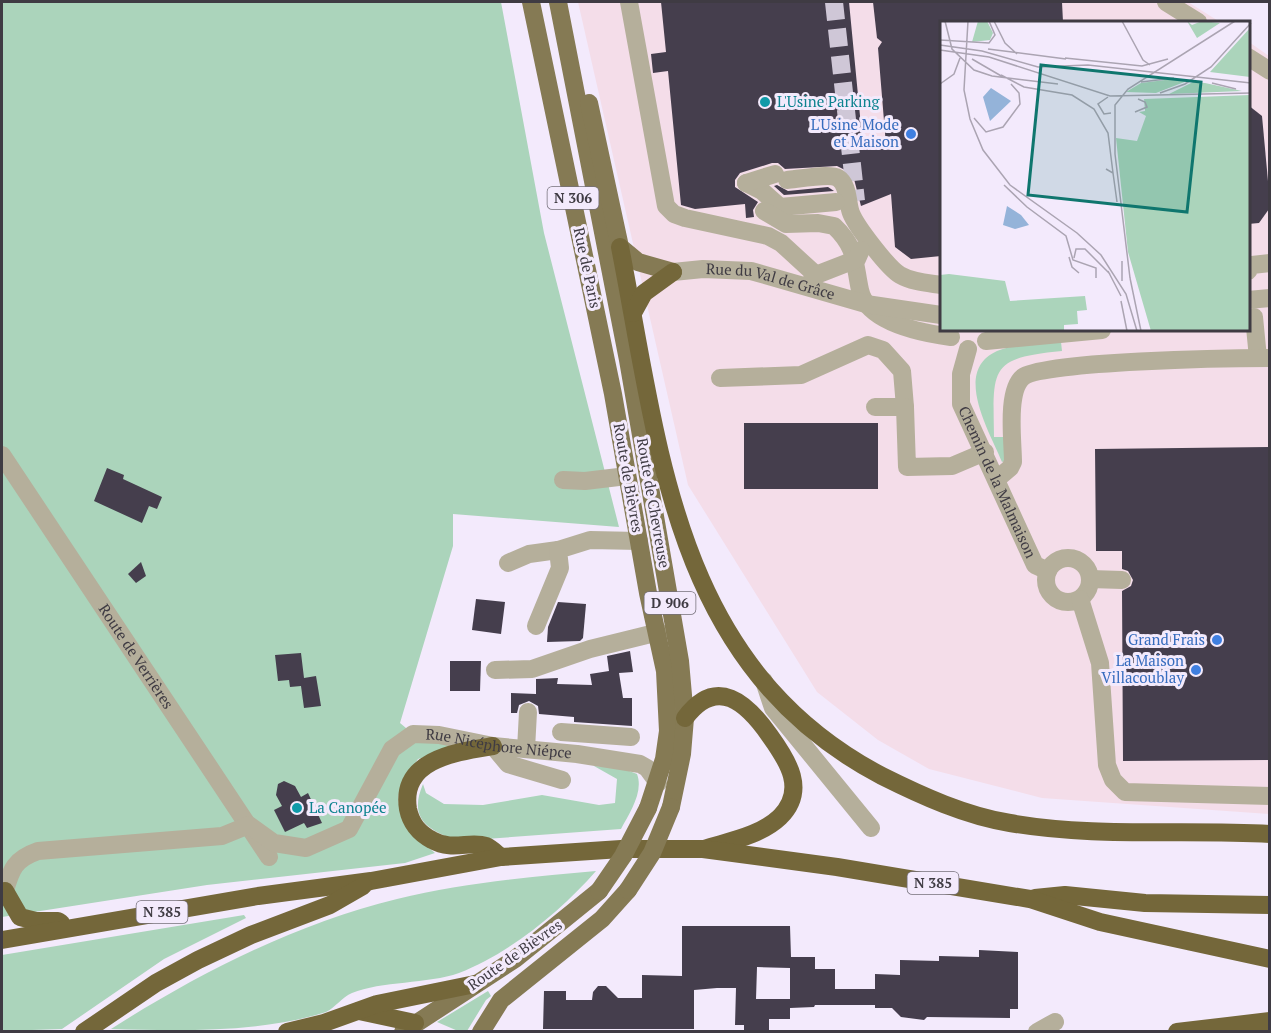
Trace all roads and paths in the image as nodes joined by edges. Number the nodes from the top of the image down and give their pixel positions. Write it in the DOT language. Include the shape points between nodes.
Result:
graph roads {
  1 [pos="531,2"];
  2 [pos="629,2"];
  3 [pos="1166,2"];
  4 [pos="559,10"];
  5 [pos="1196,21"];
  6 [pos="1250,58"];
  7 [pos="1269,71"];
  8 [pos="836,202"];
  9 [pos="764,211"];
  10 [pos="620,247"];
  11 [pos="859,255"];
  12 [pos="1269,263"];
  13 [pos="1250,268"];
  14 [pos="673,272"];
  15 [pos="812,280"];
  16 [pos="940,285"];
  17 [pos="1269,298"];
  18 [pos="866,304"];
  19 [pos="1255,312"];
  20 [pos="633,313"];
  21 [pos="940,315"];
  22 [pos="1056,332"];
  23 [pos="950,333"];
  24 [pos="988,335"];
  25 [pos="968,349"];
  26 [pos="1264,358"];
  27 [pos="720,378"];
  28 [pos="613,394"];
  29 [pos="635,401"];
  30 [pos="875,407"];
  31 [pos="905,407"];
  32 [pos="985,452"];
  33 [pos="2,455"];
  34 [pos="627,476"];
  35 [pos="998,479"];
  36 [pos="563,480"];
  37 [pos="639,542"];
  38 [pos="558,550"];
  39 [pos="508,563"];
  40 [pos="1048,571"];
  41 [pos="1090,579"];
  42 [pos="1122,580"];
  43 [pos="1080,599"];
  44 [pos="536,626"];
  45 [pos="659,632"];
  46 [pos="495,670"];
  47 [pos="764,681"];
  48 [pos="528,712"];
  49 [pos="685,718"];
  50 [pos="631,737"];
  51 [pos="493,746"];
  52 [pos="526,748"];
  53 [pos="577,754"];
  54 [pos="562,780"];
  55 [pos="658,783"];
  56 [pos="1269,796"];
  57 [pos="249,825"];
  58 [pos="871,828"];
  59 [pos="1269,834"];
  60 [pos="702,849"];
  61 [pos="269,856"];
  62 [pos="501,857"];
  63 [pos="372,882"];
  64 [pos="3,896"];
  65 [pos="1030,899"];
  66 [pos="1269,905"];
  67 [pos="67,929"];
  68 [pos="2,940"];
  69 [pos="1269,959"];
  70 [pos="474,984"];
  71 [pos="359,1011"];
  72 [pos="1269,1021"];
  73 [pos="1055,1022"];
  74 [pos="414,1029"];
  75 [pos="84,1032"];
  76 [pos="287,1032"];
  77 [pos="481,1032"];
  78 [pos="1037,1032"];
  79 [pos="1177,1032"];
  1 -- 28 [label="main road, Rue de Paris / N 306"];
  2 -- 15 [label="street" via="666,206 685,218 768,236 781,243"];
  3 -- 5 [label="street"];
  4 -- 10 [label="main road" via="585,84"];
  4 -- 29 [label="main road, Rue de Paris / N 306"];
  6 -- 7 [label="street"];
  8 -- 16 [label="street" via="780,207 746,183 781,177 839,178 852,214 892,267 899,274"];
  9 -- 11 [label="street" via="786,224 818,222 834,226"];
  10 -- 14 [label="main road" via="638,262"];
  10 -- 20 [label="highway"];
  11 -- 15 [label="street"];
  11 -- 18 [label="street" via="860,291"];
  12 -- 13 [label="street"];
  14 -- 15 [label="street, Rue du Val de Grâce" via="751,271"];
  14 -- 20 [label="highway" via="644,293"];
  15 -- 18 [label="street, Rue du Val de Grâce"];
  17 -- 19 [label="street"];
  18 -- 21 [label="street, Rue du Val de Grâce"];
  18 -- 23 [label="street, Rue du Val de Grâce" via="883,317 925,332"];
  19 -- 26 [label="street"];
  20 -- 47 [label="highway" via="666,478 683,540 715,611"];
  22 -- 24 [label="street"];
  23 -- 25 [label="street" via="958,346"];
  24 -- 25 [label="street" via="980,347"];
  25 -- 32 [label="street, Chemin de la Malmaison" via="961,374 961,404"];
  26 -- 35 [label="street" via="1059,367 1030,374 1022,378 1012,400 1013,462"];
  27 -- 31 [label="street" via="801,375 868,345 876,346 902,371"];
  28 -- 34 [label="main road, Route de Bièvres / D 906"];
  29 -- 49 [label="main road, Route de Chevreuse / D 906" via="680,660"];
  30 -- 31 [label="street"];
  31 -- 32 [label="street" via="907,466 952,466"];
  32 -- 35 [label="street, Chemin de la Malmaison"];
  33 -- 57 [label="street, Route de Verrières"];
  34 -- 36 [label="street" via="585,482"];
  34 -- 37 [label="main road, Route de Bièvres / D 906"];
  35 -- 40 [label="street, Chemin de la Malmaison" via="1035,565"];
  37 -- 38 [label="street" via="590,540"];
  37 -- 45 [label="main road, Route de Bièvres / D 906"];
  38 -- 39 [label="street" via="529,554"];
  38 -- 44 [label="street" via="560,568"];
  40 -- 41 [label="street" via="1058,560 1072,558 1085,566"];
  40 -- 43 [label="street" via="1052,595 1062,601"];
  41 -- 42 [label="street"];
  41 -- 43 [label="street"];
  43 -- 56 [label="street" via="1100,663 1107,765 1113,780 1125,792"];
  45 -- 46 [label="street" via="532,669"];
  45 -- 55 [label="main road, Route de Bièvres / D 906" via="668,730"];
  47 -- 58 [label="street" via="772,708"];
  47 -- 59 [label="highway" via="797,716 845,754 914,793 960,810 1008,823 1060,830"];
  48 -- 52 [label="street"];
  49 -- 60 [label="highway" via="706,699 736,699 754,712 793,773 793,796 779,818 761,830"];
  49 -- 77 [label="main road, Route de Chevreuse / D 906, bridge" via="671,807 652,853 628,890 602,919 501,1000"];
  50 -- 53 [label="street" via="571,733"];
  51 -- 52 [label="street, Rue Nicéphore Niépce"];
  51 -- 54 [label="street" via="508,764"];
  51 -- 57 [label="street, Rue Nicéphore Niépce" via="439,735 413,735 392,748 350,829 306,848 274,843"];
  51 -- 62 [label="highway" via="456,753 422,767 410,787 408,806 415,827 434,841 450,846 486,846"];
  52 -- 53 [label="street, Rue Nicéphore Niépce"];
  53 -- 55 [label="street, Rue Nicéphore Niépce" via="640,764"];
  55 -- 70 [label="main road, Route de Bièvres / D 906, bridge" via="623,856 599,891 547,936"];
  57 -- 61 [label="street, Route de Verrières"];
  57 -- 64 [label="street" via="222,836 38,851 21,857 11,868"];
  60 -- 62 [label="highway, N 385" via="621,849"];
  60 -- 65 [label="highway, N 385"];
  62 -- 63 [label="highway, N 385"];
  63 -- 67 [label="highway, N 385" via="258,896"];
  63 -- 75 [label="highway" via="330,905 251,934 198,960"];
  64 -- 67 [label="highway" via="20,917 58,921"];
  65 -- 66 [label="highway" via="1065,895 1145,903"];
  65 -- 69 [label="highway, N 385" via="1100,922"];
  67 -- 68 [label="highway, N 385"];
  70 -- 71 [label="highway"];
  70 -- 74 [label="main road, Route de Bièvres / D 906"];
  71 -- 74 [label="highway"];
  71 -- 76 [label="highway"];
  72 -- 79 [label="highway"];
  73 -- 78 [label="street"];
}
